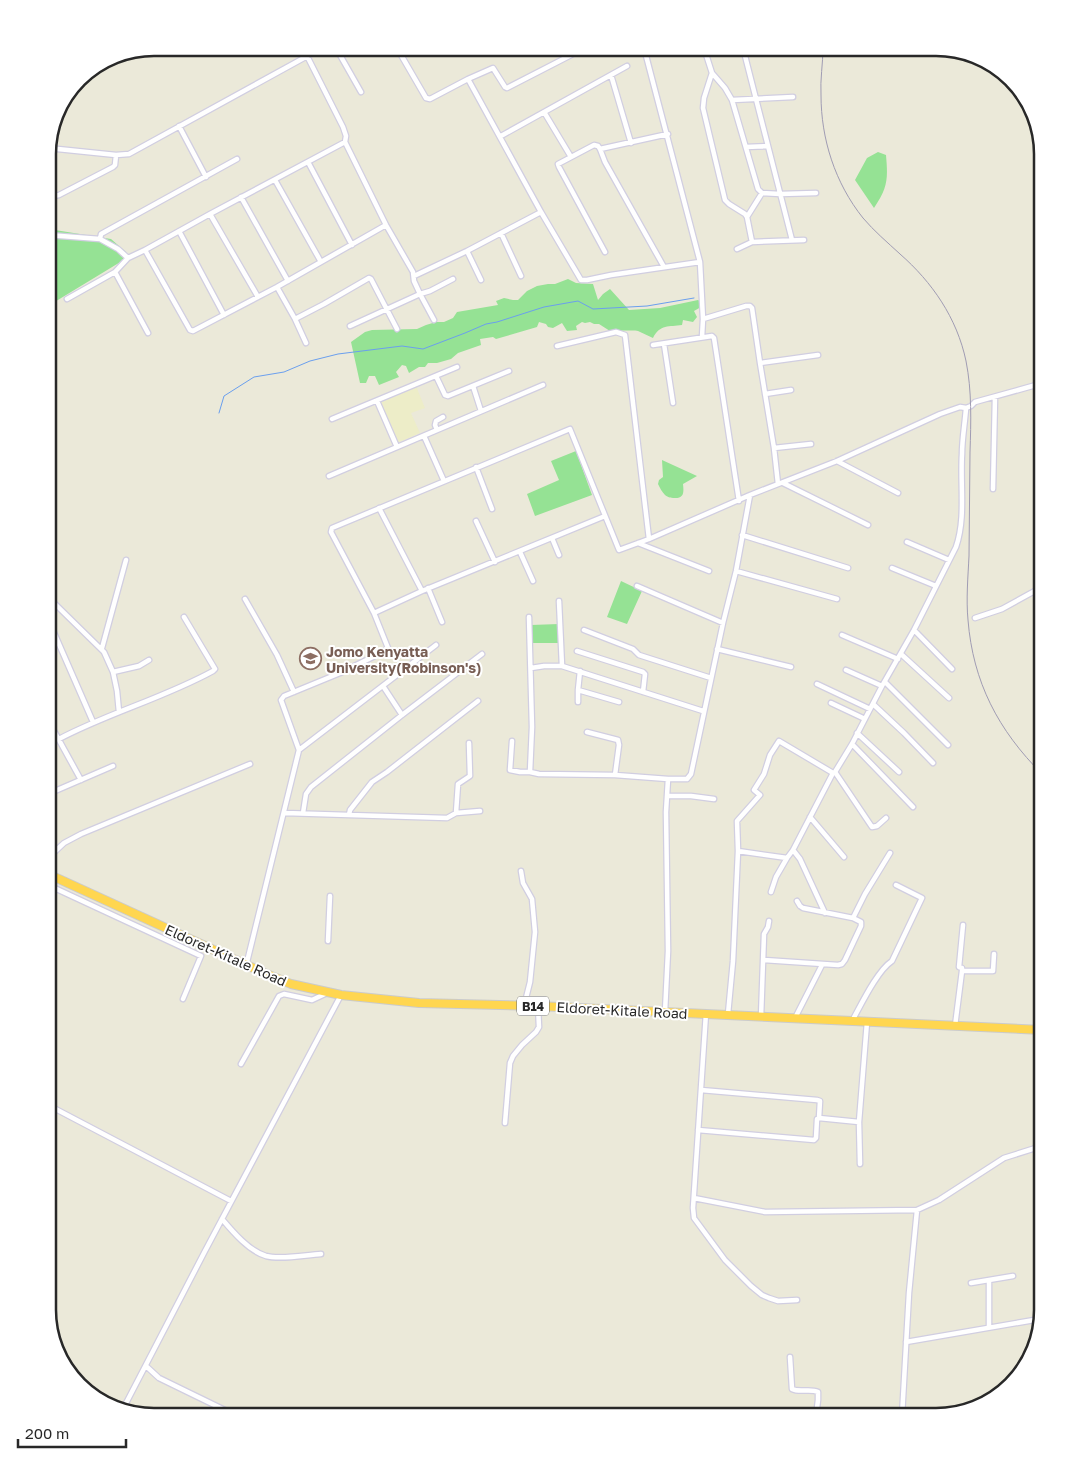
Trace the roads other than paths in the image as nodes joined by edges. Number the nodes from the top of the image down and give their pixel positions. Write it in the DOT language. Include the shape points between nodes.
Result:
graph roads {
  1 [pos="306,56"];
  2 [pos="308,56"];
  3 [pos="341,56"];
  4 [pos="402,56"];
  5 [pos="569,56"];
  6 [pos="646,56"];
  7 [pos="707,56"];
  8 [pos="745,56"];
  9 [pos="627,66"];
  10 [pos="712,73"];
  11 [pos="611,75"];
  12 [pos="468,78"];
  13 [pos="361,92"];
  14 [pos="793,97"];
  15 [pos="756,98"];
  16 [pos="732,100"];
  17 [pos="544,112"];
  18 [pos="178,126"];
  19 [pos="668,134"];
  20 [pos="501,136"];
  21 [pos="345,142"];
  22 [pos="631,143"];
  23 [pos="768,146"];
  24 [pos="746,147"];
  25 [pos="56,149"];
  26 [pos="600,149"];
  27 [pos="116,155"];
  28 [pos="571,157"];
  29 [pos="237,159"];
  30 [pos="308,162"];
  31 [pos="206,177"];
  32 [pos="275,180"];
  33 [pos="762,193"];
  34 [pos="816,193"];
  35 [pos="780,194"];
  36 [pos="56,196"];
  37 [pos="241,197"];
  38 [pos="541,212"];
  39 [pos="210,214"];
  40 [pos="747,217"];
  41 [pos="386,225"];
  42 [pos="179,231"];
  43 [pos="501,233"];
  44 [pos="56,236"];
  45 [pos="100,239"];
  46 [pos="792,240"];
  47 [pos="804,240"];
  48 [pos="752,242"];
  49 [pos="352,244"];
  50 [pos="737,249"];
  51 [pos="145,250"];
  52 [pos="467,251"];
  53 [pos="605,252"];
  54 [pos="128,258"];
  55 [pos="321,262"];
  56 [pos="700,262"];
  57 [pos="664,267"];
  58 [pos="115,272"];
  59 [pos="414,276"];
  60 [pos="521,276"];
  61 [pos="453,279"];
  62 [pos="482,280"];
  63 [pos="288,281"];
  64 [pos="277,287"];
  65 [pos="420,294"];
  66 [pos="258,297"];
  67 [pos="67,299"];
  68 [pos="386,309"];
  69 [pos="224,315"];
  70 [pos="295,319"];
  71 [pos="702,319"];
  72 [pos="434,320"];
  73 [pos="350,326"];
  74 [pos="396,328"];
  75 [pos="148,333"];
  76 [pos="702,337"];
  77 [pos="306,343"];
  78 [pos="664,344"];
  79 [pos="557,346"];
  80 [pos="653,346"];
  81 [pos="818,355"];
  82 [pos="760,363"];
  83 [pos="457,367"];
  84 [pos="509,371"];
  85 [pos="436,376"];
  86 [pos="473,386"];
  87 [pos="543,386"];
  88 [pos="1034,386"];
  89 [pos="791,390"];
  90 [pos="765,394"];
  91 [pos="995,397"];
  92 [pos="377,400"];
  93 [pos="673,403"];
  94 [pos="966,408"];
  95 [pos="481,411"];
  96 [pos="443,416"];
  97 [pos="332,419"];
  98 [pos="437,430"];
  99 [pos="424,436"];
  100 [pos="811,444"];
  101 [pos="397,447"];
  102 [pos="774,448"];
  103 [pos="837,461"];
  104 [pos="476,467"];
  105 [pos="329,476"];
  106 [pos="444,481"];
  107 [pos="780,484"];
  108 [pos="994,489"];
  109 [pos="898,493"];
  110 [pos="750,495"];
  111 [pos="739,501"];
  112 [pos="379,508"];
  113 [pos="492,509"];
  114 [pos="605,516"];
  115 [pos="476,521"];
  116 [pos="868,525"];
  117 [pos="742,535"];
  118 [pos="552,538"];
  119 [pos="649,539"];
  120 [pos="907,542"];
  121 [pos="638,543"];
  122 [pos="520,552"];
  123 [pos="559,555"];
  124 [pos="126,560"];
  125 [pos="949,560"];
  126 [pos="495,562"];
  127 [pos="848,568"];
  128 [pos="892,568"];
  129 [pos="709,571"];
  130 [pos="736,571"];
  131 [pos="533,581"];
  132 [pos="637,586"];
  133 [pos="936,586"];
  134 [pos="428,588"];
  135 [pos="422,591"];
  136 [pos="1034,591"];
  137 [pos="245,599"];
  138 [pos="837,599"];
  139 [pos="560,601"];
  140 [pos="56,605"];
  141 [pos="374,613"];
  142 [pos="184,617"];
  143 [pos="529,617"];
  144 [pos="975,618"];
  145 [pos="442,622"];
  146 [pos="722,623"];
  147 [pos="584,630"];
  148 [pos="914,630"];
  149 [pos="842,635"];
  150 [pos="56,637"];
  151 [pos="436,645"];
  152 [pos="102,648"];
  153 [pos="718,649"];
  154 [pos="577,651"];
  155 [pos="482,654"];
  156 [pos="901,654"];
  157 [pos="898,659"];
  158 [pos="149,660"];
  159 [pos="562,666"];
  160 [pos="792,667"];
  161 [pos="531,668"];
  162 [pos="952,668"];
  163 [pos="846,670"];
  164 [pos="113,672"];
  165 [pos="580,672"];
  166 [pos="711,678"];
  167 [pos="817,684"];
  168 [pos="884,684"];
  169 [pos="383,686"];
  170 [pos="578,690"];
  171 [pos="294,692"];
  172 [pos="643,692"];
  173 [pos="949,698"];
  174 [pos="478,701"];
  175 [pos="578,702"];
  176 [pos="619,702"];
  177 [pos="831,703"];
  178 [pos="873,704"];
  179 [pos="870,709"];
  180 [pos="703,711"];
  181 [pos="119,712"];
  182 [pos="402,715"];
  183 [pos="865,719"];
  184 [pos="93,722"];
  185 [pos="587,732"];
  186 [pos="857,733"];
  187 [pos="56,737"];
  188 [pos="58,740"];
  189 [pos="512,741"];
  190 [pos="469,743"];
  191 [pos="852,744"];
  192 [pos="948,744"];
  193 [pos="299,750"];
  194 [pos="933,763"];
  195 [pos="250,764"];
  196 [pos="113,766"];
  197 [pos="530,772"];
  198 [pos="834,772"];
  199 [pos="899,772"];
  200 [pos="615,775"];
  201 [pos="668,779"];
  202 [pos="81,780"];
  203 [pos="56,791"];
  204 [pos="667,796"];
  205 [pos="714,799"];
  206 [pos="913,807"];
  207 [pos="480,811"];
  208 [pos="284,813"];
  209 [pos="303,813"];
  210 [pos="456,813"];
  211 [pos="349,815"];
  212 [pos="810,817"];
  213 [pos="886,818"];
  214 [pos="793,850"];
  215 [pos="56,851"];
  216 [pos="738,851"];
  217 [pos="890,853"];
  218 [pos="844,857"];
  219 [pos="787,858"];
  220 [pos="522,871"];
  221 [pos="56,878"];
  222 [pos="896,885"];
  223 [pos="56,889"];
  224 [pos="772,892"];
  225 [pos="330,896"];
  226 [pos="797,901"];
  227 [pos="825,913"];
  228 [pos="853,918"];
  229 [pos="769,921"];
  230 [pos="963,925"];
  231 [pos="328,941"];
  232 [pos="994,954"];
  233 [pos="764,960"];
  234 [pos="822,964"];
  235 [pos="246,966"];
  236 [pos="962,972"];
  237 [pos="329,992"];
  238 [pos="341,995"];
  239 [pos="182,999"];
  240 [pos="524,1006"];
  241 [pos="538,1006"];
  242 [pos="665,1012"];
  243 [pos="706,1013"];
  244 [pos="728,1014"];
  245 [pos="761,1017"];
  246 [pos="795,1018"];
  247 [pos="852,1021"];
  248 [pos="867,1022"];
  249 [pos="955,1026"];
  250 [pos="1034,1030"];
  251 [pos="242,1064"];
  252 [pos="701,1090"];
  253 [pos="56,1109"];
  254 [pos="819,1118"];
  255 [pos="859,1122"];
  256 [pos="505,1123"];
  257 [pos="698,1130"];
  258 [pos="1034,1149"];
  259 [pos="860,1164"];
  260 [pos="694,1198"];
  261 [pos="231,1201"];
  262 [pos="917,1210"];
  263 [pos="222,1219"];
  264 [pos="320,1254"];
  265 [pos="1013,1276"];
  266 [pos="989,1280"];
  267 [pos="971,1283"];
  268 [pos="797,1300"];
  269 [pos="1033,1320"];
  270 [pos="989,1327"];
  271 [pos="906,1342"];
  272 [pos="790,1357"];
  273 [pos="146,1366"];
  274 [pos="126,1404"];
  275 [pos="221,1408"];
  276 [pos="817,1408"];
  277 [pos="902,1408"];
  1 -- 18 [label="street"];
  2 -- 21 [label="street" via="343,127"];
  3 -- 13 [label="street"];
  4 -- 12 [label="street" via="428,99"];
  5 -- 12 [label="street" via="507,88 493,68"];
  6 -- 19 [label="street"];
  7 -- 10 [label="street"];
  8 -- 15 [label="street"];
  9 -- 11 [label="street"];
  10 -- 16 [label="street"];
  10 -- 40 [label="street" via="703,108 718,173 725,200"];
  11 -- 17 [label="street"];
  11 -- 22 [label="street"];
  12 -- 20 [label="street"];
  14 -- 15 [label="street"];
  15 -- 16 [label="street"];
  15 -- 23 [label="street"];
  16 -- 24 [label="street"];
  17 -- 20 [label="street"];
  17 -- 28 [label="street"];
  18 -- 27 [label="street" via="129,154"];
  18 -- 31 [label="street"];
  19 -- 22 [label="street"];
  19 -- 56 [label="street"];
  20 -- 38 [label="street"];
  21 -- 30 [label="street"];
  21 -- 41 [label="street"];
  22 -- 26 [label="street"];
  23 -- 24 [label="street"];
  23 -- 35 [label="street"];
  24 -- 33 [label="street"];
  25 -- 27 [label="street"];
  26 -- 28 [label="street" via="594,145"];
  26 -- 57 [label="street"];
  27 -- 36 [label="street" via="113,168"];
  28 -- 53 [label="street" via="559,163 558,167"];
  29 -- 31 [label="street"];
  30 -- 32 [label="street"];
  30 -- 49 [label="street"];
  31 -- 45 [label="street" via="101,234"];
  32 -- 37 [label="street"];
  32 -- 55 [label="street"];
  33 -- 35 [label="street"];
  33 -- 40 [label="street"];
  34 -- 35 [label="street"];
  35 -- 46 [label="street"];
  37 -- 39 [label="street"];
  37 -- 63 [label="street"];
  38 -- 43 [label="street"];
  38 -- 57 [label="street" via="581,280"];
  39 -- 42 [label="street"];
  39 -- 66 [label="street"];
  40 -- 48 [label="street"];
  41 -- 49 [label="street"];
  41 -- 59 [label="street"];
  42 -- 51 [label="street"];
  42 -- 69 [label="street"];
  43 -- 52 [label="street"];
  43 -- 60 [label="street"];
  44 -- 45 [label="street"];
  45 -- 54 [label="street"];
  46 -- 47 [label="street"];
  46 -- 48 [label="street"];
  48 -- 50 [label="street"];
  49 -- 55 [label="street"];
  51 -- 54 [label="street"];
  51 -- 69 [label="street" via="190,330"];
  52 -- 59 [label="street"];
  52 -- 62 [label="street"];
  54 -- 58 [label="street"];
  55 -- 63 [label="street"];
  56 -- 57 [label="street"];
  56 -- 71 [label="street"];
  58 -- 67 [label="street"];
  58 -- 75 [label="street"];
  59 -- 65 [label="street"];
  61 -- 65 [label="street"];
  63 -- 64 [label="street"];
  64 -- 66 [label="street"];
  64 -- 70 [label="street"];
  65 -- 68 [label="street"];
  65 -- 72 [label="street"];
  66 -- 69 [label="street"];
  68 -- 70 [label="street" via="369,278"];
  68 -- 73 [label="street"];
  68 -- 74 [label="street"];
  70 -- 77 [label="street"];
  71 -- 76 [label="street"];
  71 -- 82 [label="street" via="750,306"];
  76 -- 78 [label="street"];
  76 -- 111 [label="street" via="712,336 714,340"];
  78 -- 80 [label="street"];
  78 -- 93 [label="street"];
  79 -- 119 [label="street" via="616,332 625,335"];
  81 -- 82 [label="street"];
  82 -- 90 [label="street"];
  83 -- 85 [label="street"];
  84 -- 86 [label="street"];
  85 -- 86 [label="street" via="447,396"];
  85 -- 92 [label="street"];
  86 -- 95 [label="street"];
  87 -- 95 [label="street"];
  88 -- 91 [label="street"];
  89 -- 90 [label="street"];
  90 -- 102 [label="street"];
  91 -- 94 [label="street"];
  91 -- 108 [label="street"];
  92 -- 97 [label="street"];
  92 -- 101 [label="street"];
  94 -- 103 [label="street" via="940,414"];
  94 -- 125 [label="street" via="960,534"];
  95 -- 98 [label="street"];
  96 -- 98 [label="street" via="436,421"];
  98 -- 99 [label="street"];
  99 -- 101 [label="street"];
  99 -- 106 [label="street"];
  100 -- 102 [label="street"];
  101 -- 105 [label="street"];
  102 -- 107 [label="street"];
  103 -- 107 [label="street"];
  103 -- 109 [label="street"];
  104 -- 106 [label="street"];
  104 -- 113 [label="street"];
  104 -- 114 [label="street" via="570,429"];
  106 -- 112 [label="street"];
  107 -- 110 [label="street"];
  107 -- 116 [label="street"];
  110 -- 111 [label="street"];
  110 -- 117 [label="street"];
  111 -- 119 [label="street"];
  112 -- 135 [label="street"];
  112 -- 141 [label="street" via="332,528 331,532"];
  114 -- 118 [label="street"];
  114 -- 121 [label="street" via="619,550"];
  115 -- 126 [label="street"];
  117 -- 127 [label="street"];
  117 -- 130 [label="street"];
  118 -- 122 [label="street"];
  118 -- 123 [label="street"];
  119 -- 121 [label="street"];
  120 -- 125 [label="street"];
  121 -- 129 [label="street"];
  122 -- 126 [label="street"];
  122 -- 131 [label="street"];
  124 -- 152 [label="street"];
  125 -- 133 [label="street"];
  126 -- 134 [label="street"];
  128 -- 133 [label="street"];
  130 -- 138 [label="street"];
  130 -- 146 [label="street"];
  132 -- 146 [label="street"];
  133 -- 148 [label="street"];
  134 -- 135 [label="street"];
  134 -- 145 [label="street"];
  135 -- 141 [label="street"];
  136 -- 144 [label="street" via="1002,609"];
  137 -- 171 [label="street"];
  139 -- 159 [label="street"];
  140 -- 152 [label="street"];
  141 -- 171 [label="street" via="388,648"];
  142 -- 181 [label="street" via="215,669 204,677"];
  143 -- 161 [label="street"];
  146 -- 153 [label="street"];
  147 -- 166 [label="street" via="633,649 640,655"];
  148 -- 156 [label="street"];
  148 -- 162 [label="street"];
  149 -- 157 [label="street"];
  150 -- 184 [label="street"];
  151 -- 169 [label="street"];
  152 -- 164 [label="street"];
  153 -- 160 [label="street"];
  153 -- 166 [label="street"];
  154 -- 172 [label="street" via="643,672 646,674"];
  155 -- 182 [label="street"];
  156 -- 157 [label="street"];
  156 -- 173 [label="street"];
  157 -- 168 [label="street"];
  158 -- 164 [label="street" via="139,666"];
  159 -- 161 [label="street"];
  159 -- 165 [label="street"];
  161 -- 197 [label="street"];
  163 -- 168 [label="street"];
  164 -- 181 [label="street"];
  165 -- 170 [label="street"];
  165 -- 172 [label="street"];
  166 -- 180 [label="street"];
  167 -- 179 [label="street"];
  168 -- 178 [label="street"];
  168 -- 192 [label="street"];
  169 -- 182 [label="street"];
  169 -- 193 [label="street"];
  170 -- 175 [label="street"];
  170 -- 176 [label="street"];
  171 -- 193 [label="street" via="281,700"];
  172 -- 180 [label="street"];
  174 -- 211 [label="street" via="372,782"];
  177 -- 183 [label="street"];
  178 -- 179 [label="street"];
  178 -- 194 [label="street"];
  179 -- 183 [label="street"];
  180 -- 201 [label="street" via="691,774 685,779"];
  181 -- 184 [label="street"];
  182 -- 209 [label="street" via="310,787"];
  183 -- 186 [label="street"];
  184 -- 188 [label="street"];
  185 -- 200 [label="street" via="618,740"];
  186 -- 191 [label="street"];
  186 -- 199 [label="street"];
  187 -- 188 [label="street"];
  188 -- 202 [label="street"];
  189 -- 197 [label="street" via="510,770"];
  190 -- 210 [label="street" via="470,776 458,784"];
  191 -- 198 [label="street"];
  191 -- 206 [label="street"];
  193 -- 208 [label="street"];
  195 -- 215 [label="street" via="81,834"];
  196 -- 202 [label="street"];
  197 -- 200 [label="street"];
  198 -- 212 [label="street"];
  198 -- 213 [label="street" via="872,827"];
  198 -- 216 [label="street" via="779,741 754,790 760,795 737,821"];
  200 -- 201 [label="street"];
  201 -- 204 [label="street"];
  202 -- 203 [label="street"];
  204 -- 205 [label="street"];
  204 -- 242 [label="street"];
  207 -- 210 [label="street"];
  208 -- 209 [label="street"];
  208 -- 235 [label="street"];
  209 -- 211 [label="street"];
  210 -- 211 [label="street" via="447,818"];
  212 -- 214 [label="street"];
  212 -- 218 [label="street"];
  214 -- 219 [label="street"];
  214 -- 227 [label="street"];
  216 -- 219 [label="street"];
  216 -- 244 [label="street"];
  217 -- 228 [label="street"];
  219 -- 224 [label="street"];
  220 -- 240 [label="street" via="523,883 532,899 535,932"];
  221 -- 235 [label="highway, Eldoret-Kitale Road / B14"];
  222 -- 247 [label="street" via="922,898 892,961 880,972"];
  223 -- 239 [label="street" via="201,956"];
  225 -- 231 [label="street"];
  226 -- 227 [label="street" via="800,906"];
  227 -- 228 [label="street"];
  228 -- 234 [label="street" via="862,922 845,960 838,965"];
  229 -- 233 [label="street" via="764,934"];
  230 -- 236 [label="street" via="959,967"];
  232 -- 236 [label="street" via="993,971"];
  233 -- 234 [label="street"];
  233 -- 245 [label="street"];
  234 -- 246 [label="street"];
  235 -- 237 [label="highway, Eldoret-Kitale Road / B14" via="290,984"];
  236 -- 249 [label="street"];
  237 -- 238 [label="highway, Eldoret-Kitale Road / B14"];
  237 -- 251 [label="street" via="312,1000 284,994 278,996"];
  238 -- 240 [label="highway, Eldoret-Kitale Road / B14" via="419,1003"];
  238 -- 261 [label="street"];
  240 -- 241 [label="highway, Eldoret-Kitale Road / B14"];
  241 -- 242 [label="highway, Eldoret-Kitale Road / B14"];
  241 -- 256 [label="street" via="539,1026 510,1063"];
  242 -- 243 [label="highway, Eldoret-Kitale Road / B14"];
  243 -- 244 [label="highway, Eldoret-Kitale Road / B14"];
  243 -- 252 [label="street"];
  244 -- 245 [label="highway, Eldoret-Kitale Road / B14"];
  245 -- 246 [label="highway, Eldoret-Kitale Road / B14"];
  246 -- 247 [label="highway, Eldoret-Kitale Road / B14"];
  247 -- 248 [label="highway, Eldoret-Kitale Road / B14"];
  248 -- 249 [label="highway, Eldoret-Kitale Road / B14"];
  248 -- 255 [label="street"];
  249 -- 250 [label="highway, Eldoret-Kitale Road / B14"];
  252 -- 254 [label="street" via="816,1100 820,1101"];
  252 -- 257 [label="street"];
  253 -- 261 [label="street"];
  254 -- 255 [label="street"];
  254 -- 257 [label="street" via="814,1140"];
  255 -- 259 [label="street"];
  257 -- 260 [label="street"];
  258 -- 262 [label="street" via="1004,1158 939,1200"];
  260 -- 262 [label="street" via="765,1212"];
  260 -- 268 [label="street" via="694,1218 738,1274 769,1298"];
  261 -- 263 [label="street"];
  262 -- 271 [label="street"];
  263 -- 264 [label="street" via="260,1254 276,1257"];
  263 -- 273 [label="street"];
  265 -- 266 [label="street"];
  266 -- 267 [label="street"];
  266 -- 270 [label="street"];
  269 -- 270 [label="street"];
  270 -- 271 [label="street"];
  271 -- 277 [label="street"];
  272 -- 276 [label="street" via="792,1389 818,1392"];
  273 -- 274 [label="street"];
  273 -- 275 [label="street" via="159,1378"];
}
